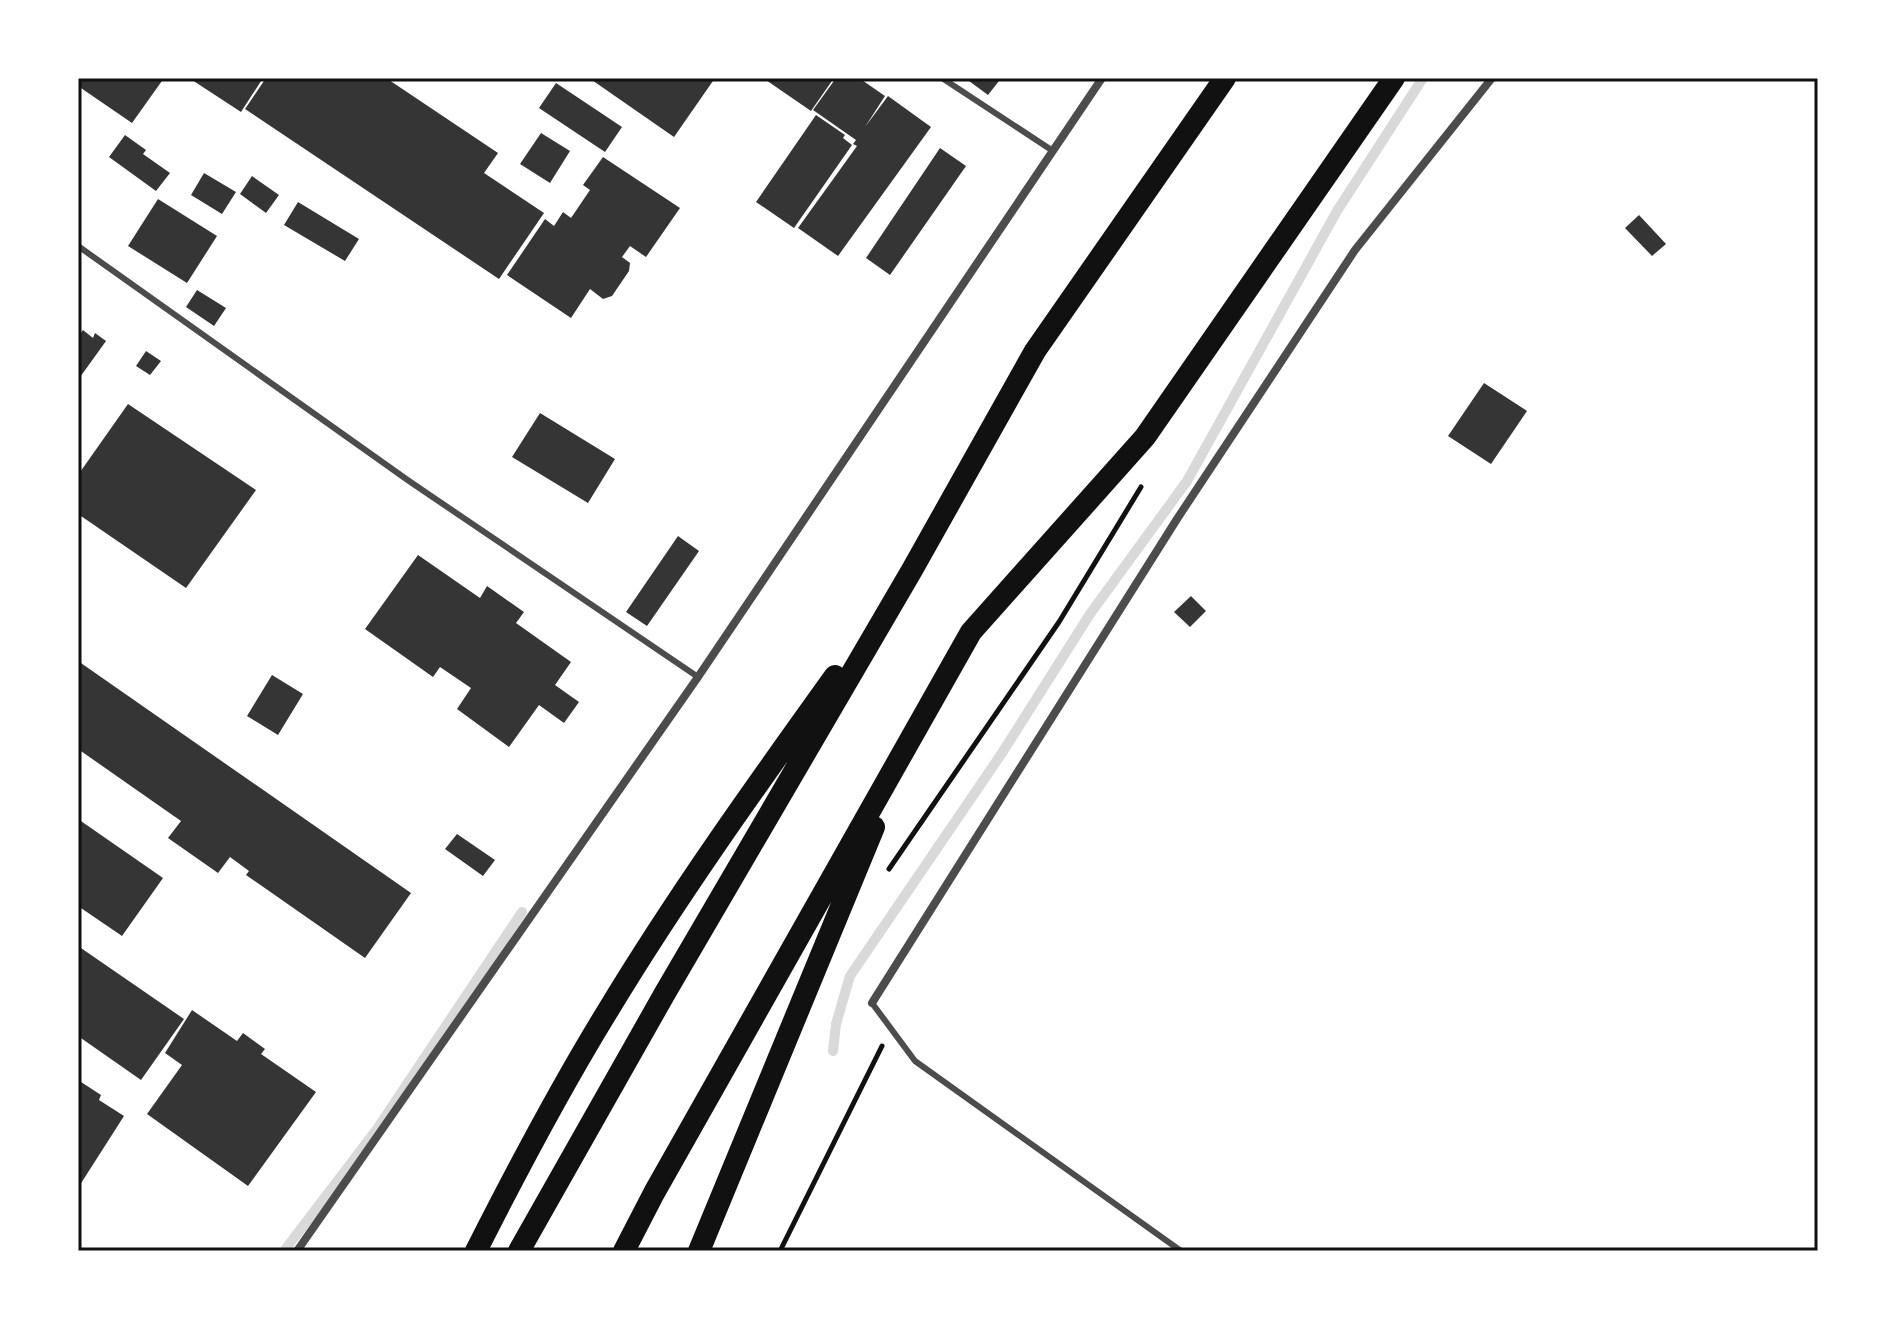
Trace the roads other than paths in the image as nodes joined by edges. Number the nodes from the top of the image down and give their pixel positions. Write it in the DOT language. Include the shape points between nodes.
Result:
graph roads {
  1 [pos="942,78"];
  2 [pos="1102,78"];
  3 [pos="1225,78"];
  4 [pos="1394,78"];
  5 [pos="1492,78"];
  6 [pos="1053,151"];
  7 [pos="78,246"];
  8 [pos="912,570"];
  9 [pos="698,677"];
  10 [pos="913,734"];
  11 [pos="872,1003"];
  12 [pos="297,1251"];
  13 [pos="476,1251"];
  14 [pos="519,1251"];
  15 [pos="624,1251"];
  16 [pos="699,1251"];
  17 [pos="1181,1251"];
  1 -- 6 [label="lane"];
  2 -- 6 [label="street"];
  3 -- 8 [label="highway" via="1035,351"];
  4 -- 10 [label="highway" via="1145,437 971,632"];
  5 -- 11 [label="street" via="1347,263 1177,519"];
  6 -- 9 [label="street"];
  7 -- 9 [label="lane" via="409,481"];
  8 -- 13 [label="highway" via="735,815 607,1011"];
  8 -- 14 [label="highway"];
  9 -- 12 [label="street"];
  10 -- 15 [label="highway"];
  10 -- 16 [label="highway"];
  11 -- 17 [label="lane" via="915,1061"];
}
